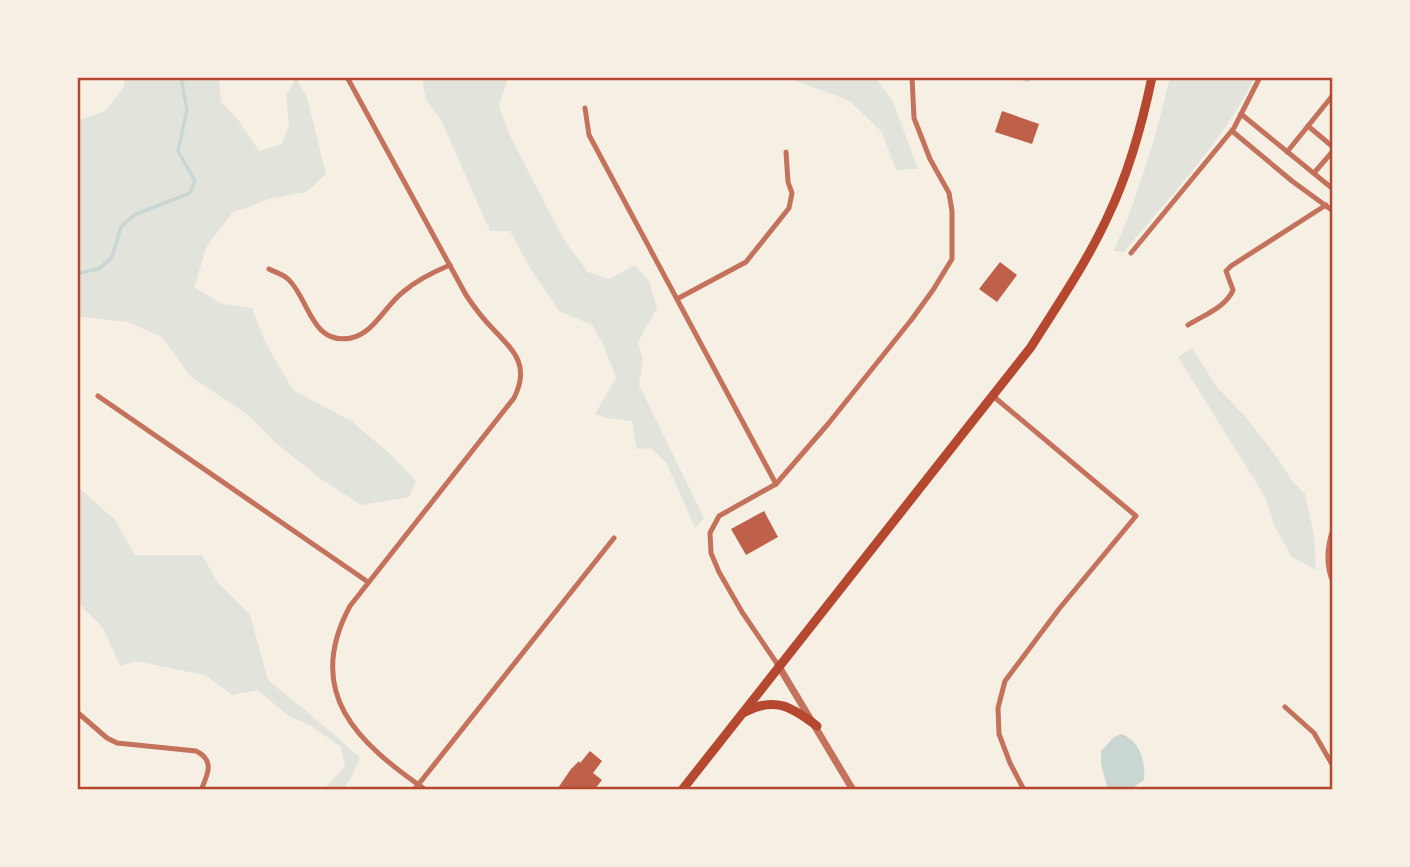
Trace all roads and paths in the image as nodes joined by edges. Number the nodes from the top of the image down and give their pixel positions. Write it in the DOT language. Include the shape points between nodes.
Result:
graph roads {
  1 [pos="347,77"];
  2 [pos="912,77"];
  3 [pos="1152,77"];
  4 [pos="1260,77"];
  5 [pos="1333,95"];
  6 [pos="585,108"];
  7 [pos="1241,114"];
  8 [pos="1308,126"];
  9 [pos="1232,131"];
  10 [pos="1333,149"];
  11 [pos="786,152"];
  12 [pos="1287,152"];
  13 [pos="1314,173"];
  14 [pos="1324,181"];
  15 [pos="1333,189"];
  16 [pos="1313,195"];
  17 [pos="1326,205"];
  18 [pos="1333,211"];
  19 [pos="1131,253"];
  20 [pos="450,265"];
  21 [pos="269,269"];
  22 [pos="677,299"];
  23 [pos="1188,325"];
  24 [pos="98,396"];
  25 [pos="993,396"];
  26 [pos="776,484"];
  27 [pos="1333,529"];
  28 [pos="614,538"];
  29 [pos="368,582"];
  30 [pos="1333,582"];
  31 [pos="778,665"];
  32 [pos="1285,707"];
  33 [pos="77,712"];
  34 [pos="740,715"];
  35 [pos="817,726"];
  36 [pos="1333,766"];
  37 [pos="416,787"];
  38 [pos="201,790"];
  39 [pos="426,790"];
  40 [pos="682,790"];
  41 [pos="853,790"];
  42 [pos="1024,790"];
  1 -- 20 [label="street"];
  2 -- 26 [label="street" via="914,118 942,176 952,211 952,259 933,290"];
  3 -- 25 [label="main road" via="1141,128 1110,214 1031,347"];
  4 -- 7 [label="street"];
  5 -- 8 [label="street"];
  6 -- 22 [label="street" via="589,135"];
  7 -- 9 [label="street"];
  7 -- 12 [label="street"];
  8 -- 10 [label="street"];
  8 -- 12 [label="street"];
  9 -- 16 [label="street"];
  9 -- 19 [label="street"];
  10 -- 13 [label="street"];
  11 -- 22 [label="street" via="792,193 789,208 746,262"];
  12 -- 13 [label="street"];
  13 -- 14 [label="street"];
  14 -- 15 [label="street"];
  14 -- 16 [label="street"];
  16 -- 17 [label="street"];
  17 -- 18 [label="street"];
  17 -- 23 [label="street" via="1231,266 1226,271 1231,296"];
  20 -- 21 [label="street" via="413,283 369,329 343,339 317,327 289,279"];
  20 -- 29 [label="street" via="478,312 517,355 520,381 514,398"];
  22 -- 26 [label="street"];
  24 -- 29 [label="street"];
  25 -- 31 [label="main road"];
  25 -- 42 [label="street" via="1136,516 1005,681 998,708 999,734"];
  26 -- 31 [label="street" via="719,516 710,533 711,553 719,572"];
  27 -- 30 [label="street" via="1327,553"];
  28 -- 37 [label="street"];
  29 -- 37 [label="street" via="350,606 336,638 335,687 355,730"];
  31 -- 34 [label="main road"];
  31 -- 35 [label="street"];
  32 -- 36 [label="street" via="1314,733"];
  33 -- 38 [label="street" via="117,743 202,754 209,771"];
  34 -- 35 [label="main road" via="775,704 796,710"];
  34 -- 40 [label="main road"];
  35 -- 41 [label="street"];
  37 -- 39 [label="street"];
}
